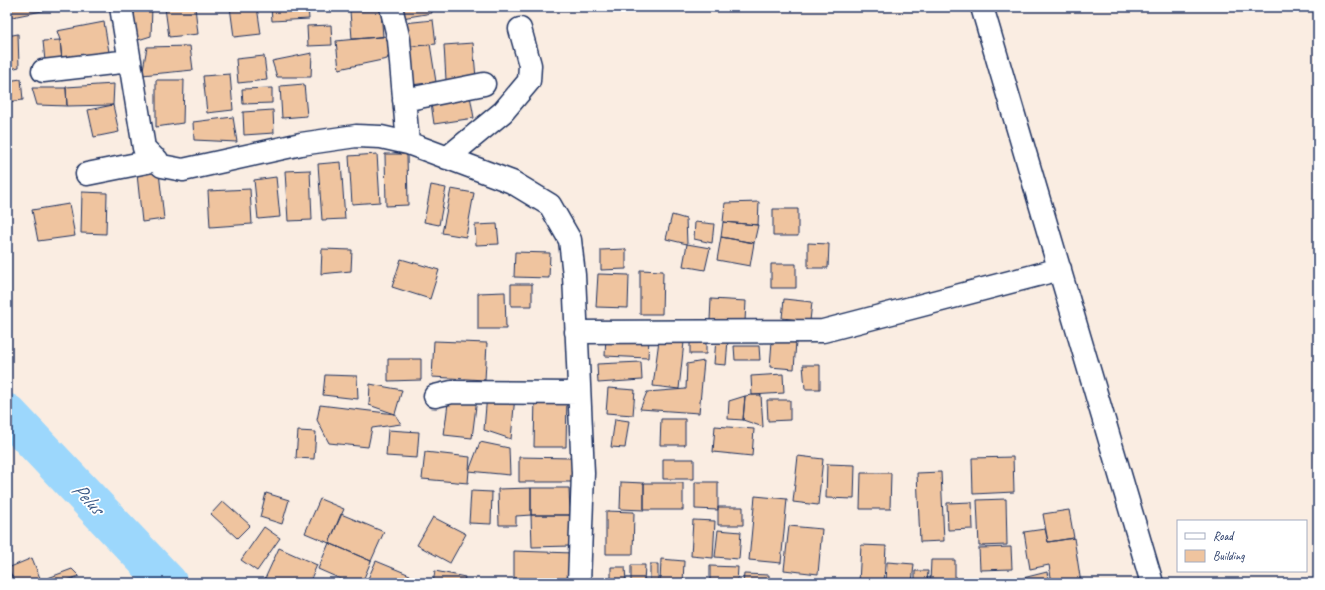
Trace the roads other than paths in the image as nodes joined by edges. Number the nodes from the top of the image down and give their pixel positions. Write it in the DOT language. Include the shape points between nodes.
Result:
graph roads {
  1 [pos="121,7"];
  2 [pos="391,7"];
  3 [pos="982,7"];
  4 [pos="520,29"];
  5 [pos="130,61"];
  6 [pos="43,71"];
  7 [pos="484,84"];
  8 [pos="404,100"];
  9 [pos="408,143"];
  10 [pos="448,158"];
  11 [pos="157,160"];
  12 [pos="87,174"];
  13 [pos="1051,271"];
  14 [pos="576,332"];
  15 [pos="579,393"];
  16 [pos="435,396"];
  17 [pos="579,583"];
  18 [pos="1152,583"];
  1 -- 5 [label="street"];
  2 -- 8 [label="street" via="399,40"];
  3 -- 13 [label="street"];
  4 -- 10 [label="street" via="530,65 529,81 503,112"];
  5 -- 6 [label="street"];
  5 -- 11 [label="street" via="144,148"];
  7 -- 8 [label="street"];
  8 -- 9 [label="street"];
  9 -- 10 [label="street"];
  9 -- 11 [label="street" via="381,137 356,136 301,144 184,170 162,166"];
  10 -- 14 [label="street" via="512,182 550,205 570,240"];
  11 -- 12 [label="street"];
  13 -- 14 [label="street" via="823,331"];
  13 -- 18 [label="street"];
  14 -- 15 [label="street"];
  15 -- 16 [label="street" via="460,392"];
  15 -- 17 [label="street" via="583,473"];
}
